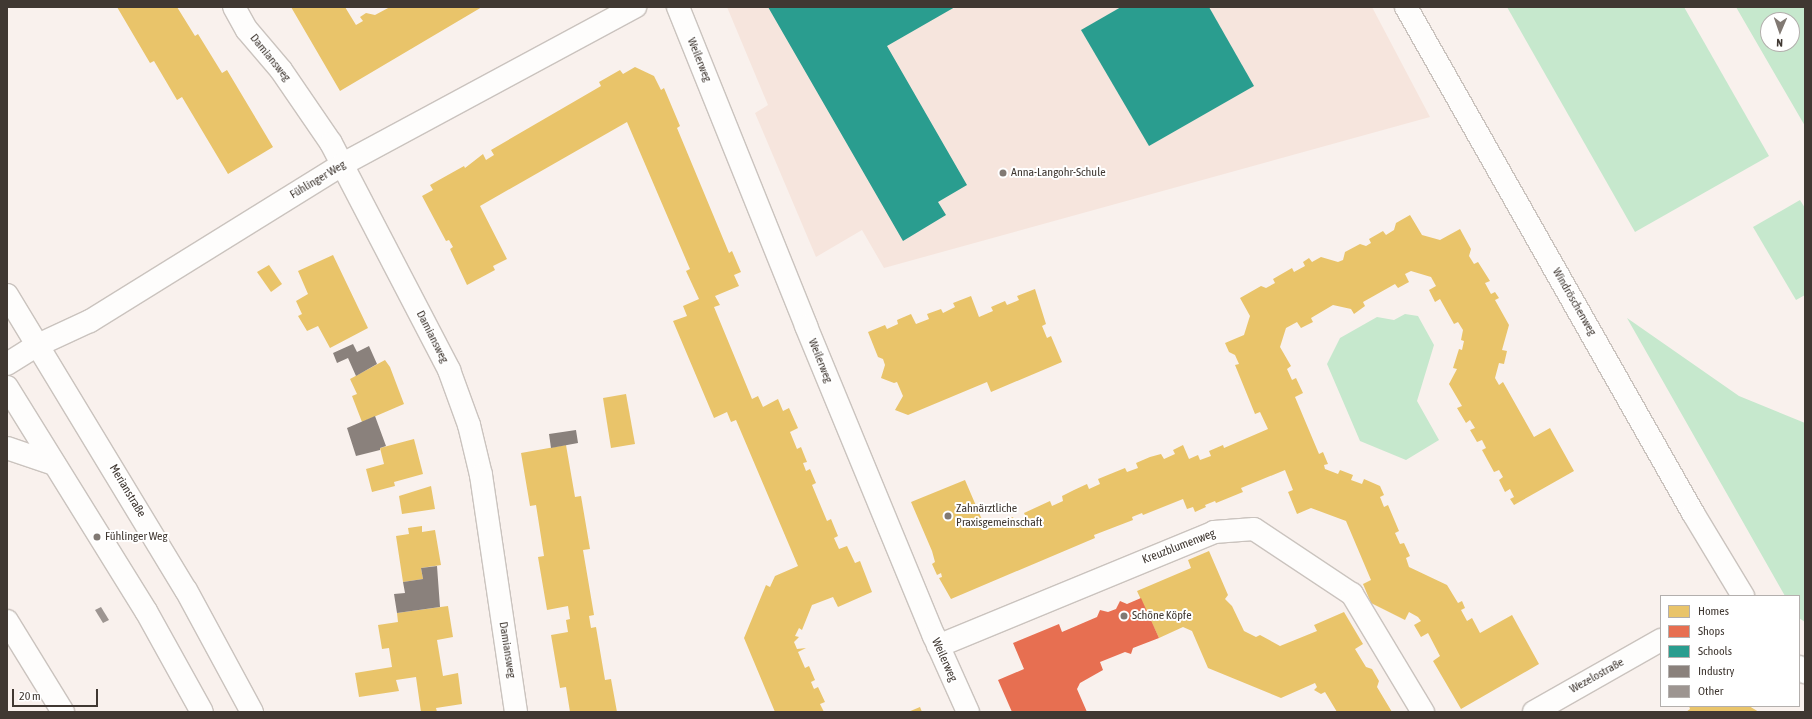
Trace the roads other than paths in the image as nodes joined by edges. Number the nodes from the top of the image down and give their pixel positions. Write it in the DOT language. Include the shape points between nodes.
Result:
graph roads {
  1 [pos="234,7"];
  2 [pos="635,7"];
  3 [pos="678,7"];
  4 [pos="1406,7"];
  5 [pos="343,164"];
  6 [pos="7,295"];
  7 [pos="38,345"];
  8 [pos="7,364"];
  9 [pos="7,387"];
  10 [pos="7,448"];
  11 [pos="54,464"];
  12 [pos="1741,595"];
  13 [pos="7,621"];
  14 [pos="1660,641"];
  15 [pos="938,646"];
  16 [pos="63,712"];
  17 [pos="202,712"];
  18 [pos="252,712"];
  19 [pos="516,712"];
  20 [pos="968,712"];
  21 [pos="1423,712"];
  22 [pos="1534,712"];
  1 -- 5 [label="street, Damiansweg" via="247,30 281,70"];
  2 -- 5 [label="street, Fühlinger Weg"];
  3 -- 15 [label="street, Weilerweg"];
  4 -- 12 [label="street, Windröschenweg"];
  5 -- 7 [label="street, Fühlinger Weg" via="90,320"];
  5 -- 19 [label="street, Damiansweg" via="448,370 469,425 481,474"];
  6 -- 7 [label="street, Merianstraße"];
  7 -- 8 [label="street, Fühlinger Weg"];
  7 -- 18 [label="street, Merianstraße" via="186,590"];
  9 -- 11 [label="street"];
  10 -- 11 [label="street"];
  11 -- 17 [label="street" via="146,611"];
  13 -- 16 [label="street"];
  14 -- 22 [label="street, Wezelostraße"];
  15 -- 20 [label="street, Weilerweg"];
  15 -- 21 [label="street, Kreuzblumenweg" via="1214,532 1254,529 1352,594"];
}
